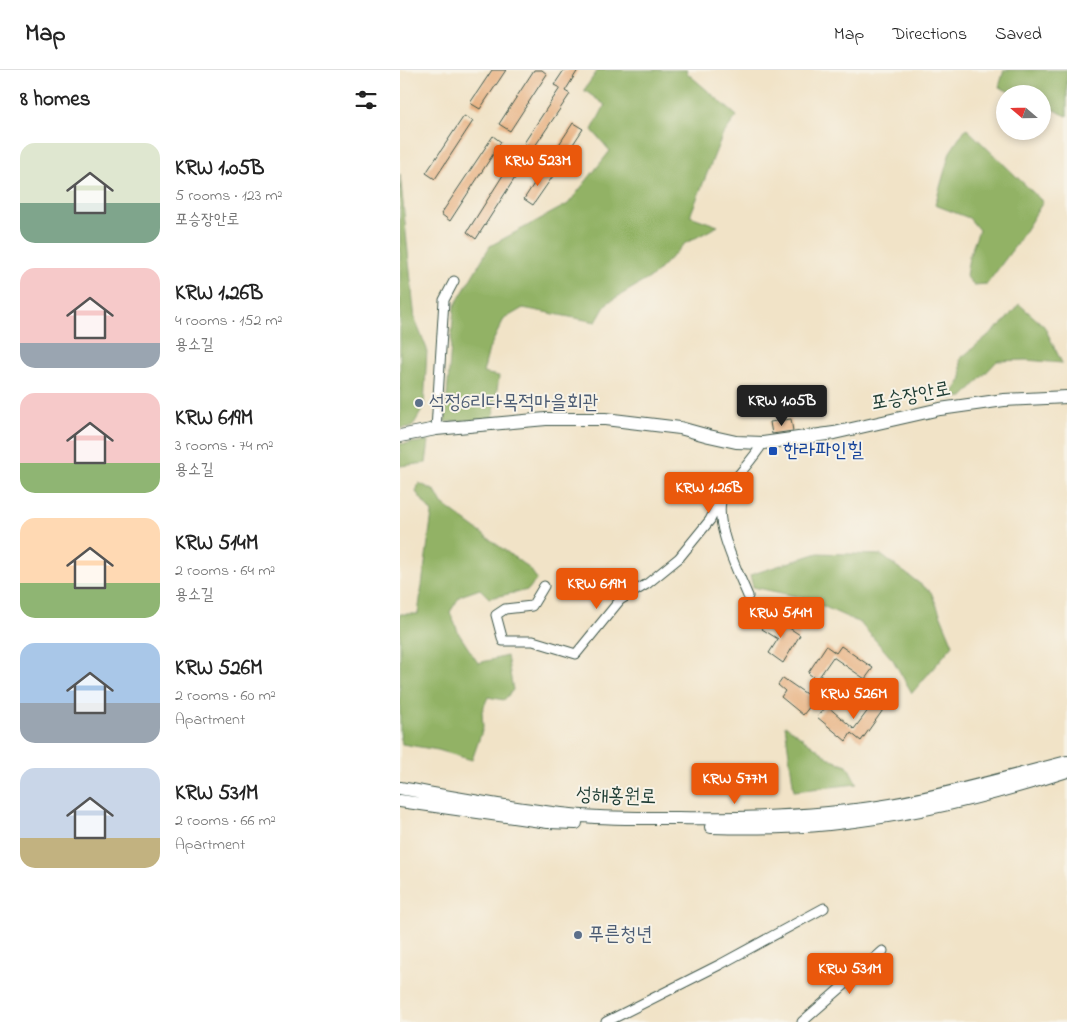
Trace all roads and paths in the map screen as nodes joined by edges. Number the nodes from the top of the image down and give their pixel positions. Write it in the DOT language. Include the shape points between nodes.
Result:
graph roads {
  1 [pos="454,281"];
  2 [pos="1067,397"];
  3 [pos="436,429"];
  4 [pos="400,436"];
  5 [pos="764,443"];
  6 [pos="722,496"];
  7 [pos="544,586"];
  8 [pos="748,596"];
  9 [pos="1067,762"];
  10 [pos="1067,772"];
  11 [pos="400,788"];
  12 [pos="400,801"];
  13 [pos="824,908"];
  14 [pos="883,951"];
  15 [pos="606,1022"];
  16 [pos="802,1022"];
  1 -- 3 [label="street" via="444,300"];
  2 -- 5 [label="main road, 포승장안로" via="940,408 834,433"];
  3 -- 4 [label="main road, 포승장안로"];
  3 -- 5 [label="main road, 포승장안로" via="546,419 605,419 680,428 736,442"];
  5 -- 6 [label="street"];
  6 -- 7 [label="street" via="710,520 680,558 620,600 576,654 532,641 503,641 496,615 504,608 532,606"];
  6 -- 8 [label="street" via="720,517 724,538"];
  9 -- 11 [label="main road, 성해홍원로" via="890,805 738,819 573,815"];
  10 -- 12 [label="main road, 성해홍원로" via="1013,789 895,815 828,824 764,827 548,822"];
  13 -- 15 [label="street"];
  14 -- 16 [label="street"];
}
